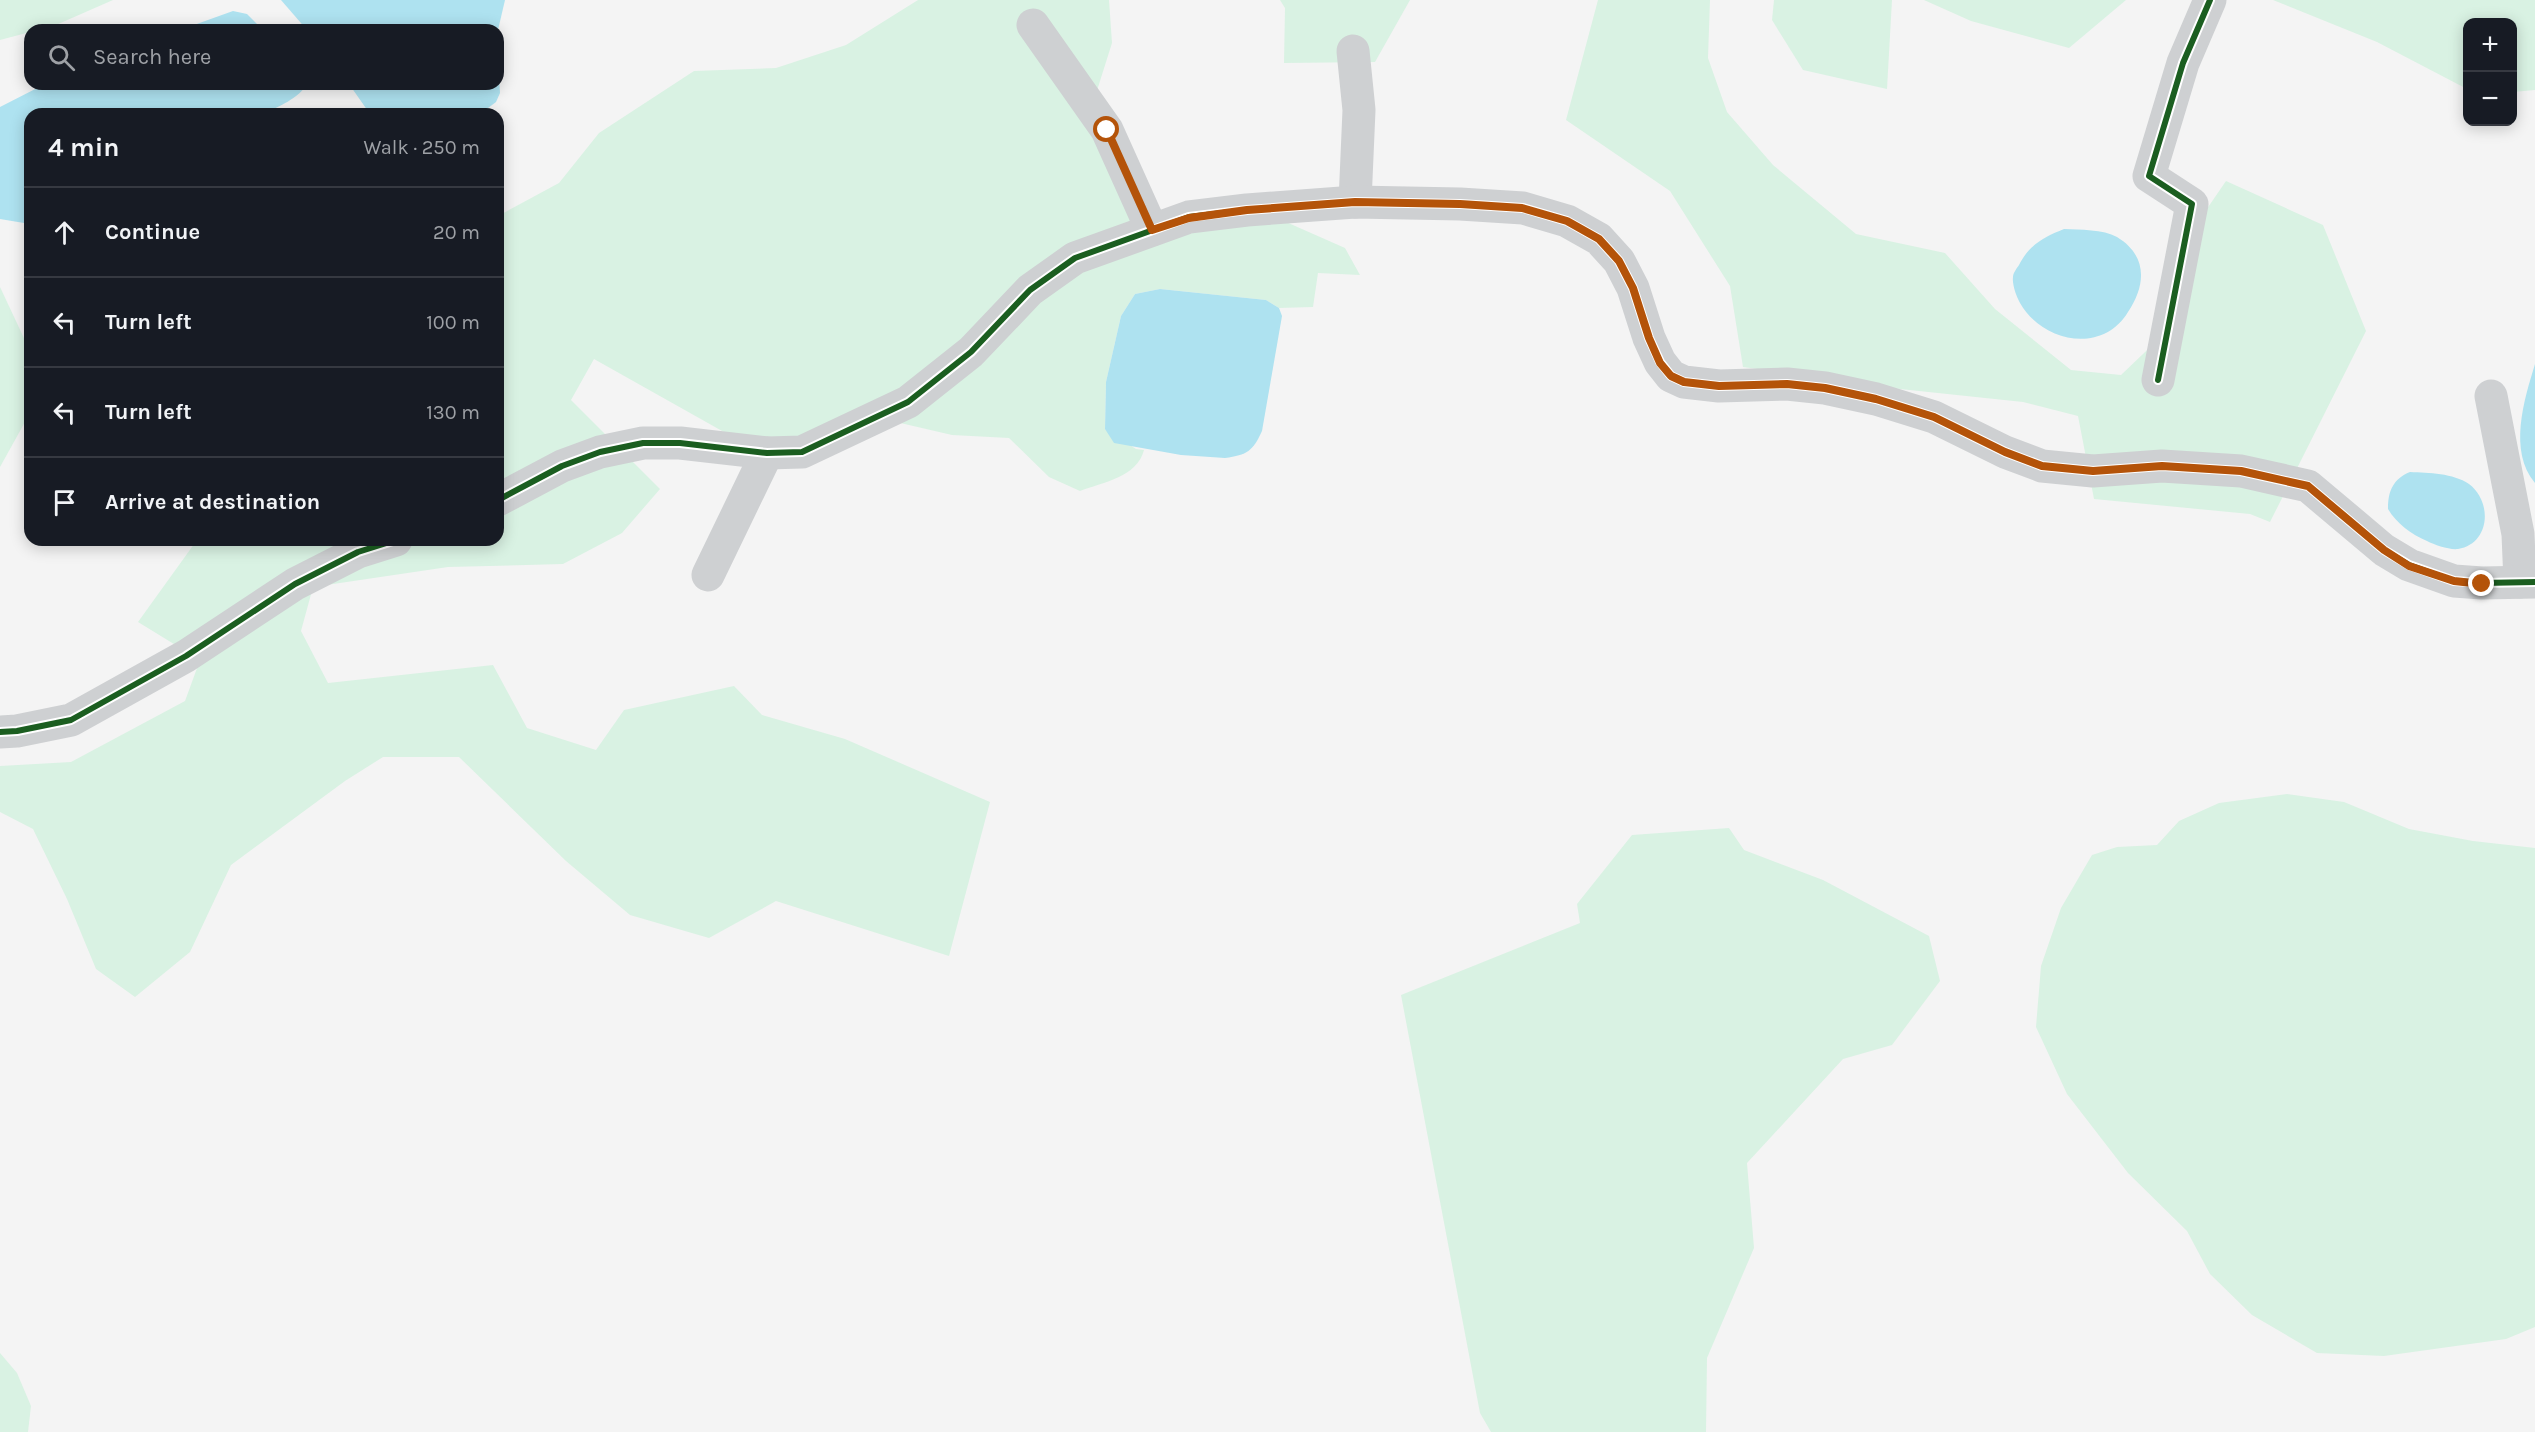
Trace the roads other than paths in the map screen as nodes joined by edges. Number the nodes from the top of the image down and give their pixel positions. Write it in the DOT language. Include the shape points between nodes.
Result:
graph roads {
  1 [pos="2210,0"];
  2 [pos="1033,25"];
  3 [pos="1353,51"];
  4 [pos="1355,202"];
  5 [pos="1152,230"];
  6 [pos="2158,380"];
  7 [pos="2491,396"];
  8 [pos="767,453"];
  9 [pos="504,497"];
  10 [pos="377,546"];
  11 [pos="708,575"];
  12 [pos="2528,582"];
  13 [pos="0,732"];
  1 -- 6 [label="street" via="2183,63 2149,176 2192,204"];
  2 -- 5 [label="street" via="1107,130"];
  3 -- 4 [label="street" via="1359,110"];
  4 -- 5 [label="street" via="1201,216"];
  4 -- 12 [label="street" via="1522,208 1567,221 1599,239 1619,261 1660,363 1671,376 1684,382 1719,386 1787,384 1876,399 1934,417 2042,466 2093,471 2162,466 2241,471 2308,486 2409,566 2454,581"];
  5 -- 8 [label="street" via="1076,258 1030,290 971,352 908,402 802,452"];
  7 -- 12 [label="street"];
  8 -- 9 [label="street" via="680,443 643,444 600,452 562,465"];
  8 -- 11 [label="street"];
  10 -- 13 [label="street" via="295,584 186,656 71,720"];
}
